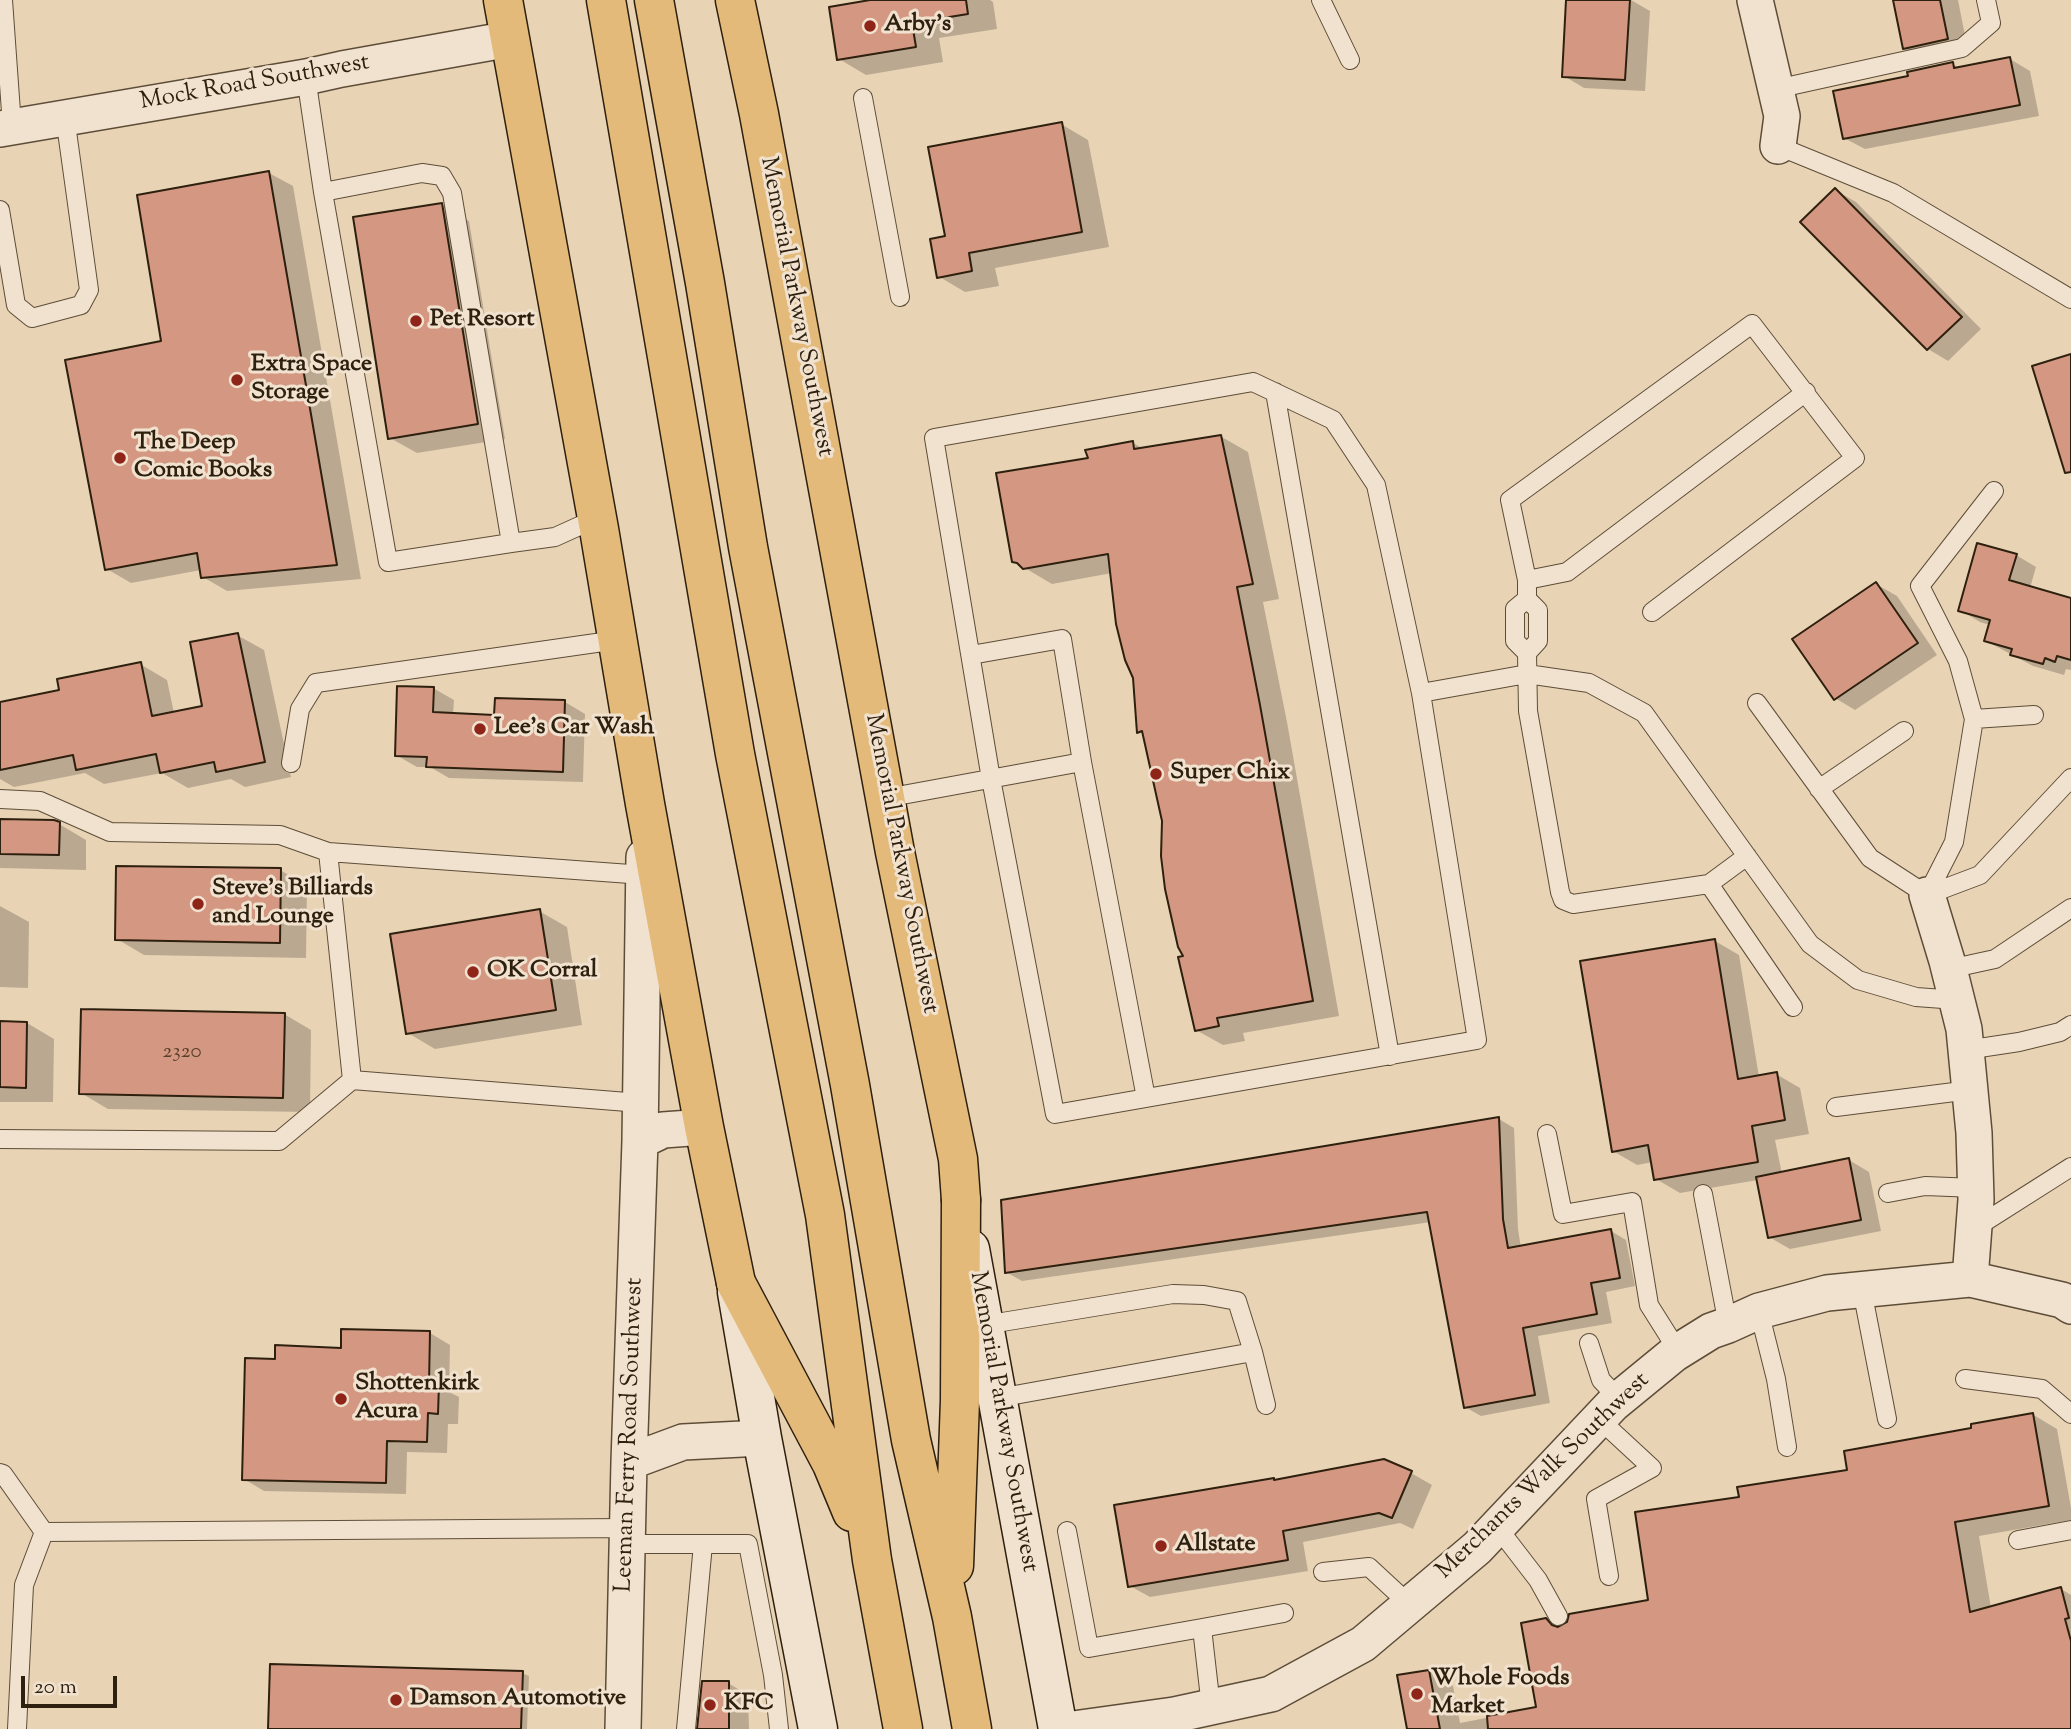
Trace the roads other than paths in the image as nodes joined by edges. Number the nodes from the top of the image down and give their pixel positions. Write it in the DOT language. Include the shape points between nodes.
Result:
graph roads {
  1 [pos="3,0"];
  2 [pos="503,0"];
  3 [pos="606,0"];
  4 [pos="654,0"];
  5 [pos="735,0"];
  6 [pos="1321,0"];
  7 [pos="1755,0"];
  8 [pos="1986,0"];
  9 [pos="510,39"];
  10 [pos="1350,60"];
  11 [pos="306,77"];
  12 [pos="1776,89"];
  13 [pos="863,98"];
  14 [pos="65,117"];
  15 [pos="6,127"];
  16 [pos="1778,146"];
  17 [pos="323,192"];
  18 [pos="0,210"];
  19 [pos="900,297"];
  20 [pos="2071,299"];
  21 [pos="1275,392"];
  22 [pos="1806,392"];
  23 [pos="1994,491"];
  24 [pos="597,519"];
  25 [pos="511,543"];
  26 [pos="1527,590"];
  27 [pos="1652,612"];
  28 [pos="617,640"];
  29 [pos="971,655"];
  30 [pos="1527,674"];
  31 [pos="1421,693"];
  32 [pos="1757,703"];
  33 [pos="2034,715"];
  34 [pos="1974,719"];
  35 [pos="1904,731"];
  36 [pos="1082,762"];
  37 [pos="291,763"];
  38 [pos="2071,778"];
  39 [pos="991,779"];
  40 [pos="1819,789"];
  41 [pos="886,798"];
  42 [pos="0,799"];
  43 [pos="645,804"];
  44 [pos="328,852"];
  45 [pos="1746,856"];
  46 [pos="644,875"];
  47 [pos="1709,884"];
  48 [pos="1927,895"];
  49 [pos="2071,908"];
  50 [pos="1953,985"];
  51 [pos="1793,1007"];
  52 [pos="2071,1026"];
  53 [pos="1966,1050"];
  54 [pos="1390,1056"];
  55 [pos="352,1080"];
  56 [pos="1970,1090"];
  57 [pos="1146,1098"];
  58 [pos="640,1103"];
  59 [pos="1836,1107"];
  60 [pos="704,1127"];
  61 [pos="1547,1134"];
  62 [pos="0,1139"];
  63 [pos="640,1141"];
  64 [pos="2071,1167"];
  65 [pos="1976,1188"];
  66 [pos="1888,1193"];
  67 [pos="1703,1194"];
  68 [pos="961,1200"];
  69 [pos="1975,1228"];
  70 [pos="1970,1279"];
  71 [pos="736,1283"];
  72 [pos="1862,1290"];
  73 [pos="2071,1306"];
  74 [pos="1759,1311"];
  75 [pos="984,1325"];
  76 [pos="1728,1325"];
  77 [pos="1589,1343"];
  78 [pos="1678,1351"];
  79 [pos="1253,1352"];
  80 [pos="1965,1379"];
  81 [pos="998,1398"];
  82 [pos="1266,1405"];
  83 [pos="1609,1409"];
  84 [pos="2071,1414"];
  85 [pos="1887,1419"];
  86 [pos="762,1438"];
  87 [pos="1787,1447"];
  88 [pos="629,1462"];
  89 [pos="0,1474"];
  90 [pos="1498,1528"];
  91 [pos="2071,1530"];
  92 [pos="1067,1531"];
  93 [pos="44,1532"];
  94 [pos="627,1536"];
  95 [pos="2018,1540"];
  96 [pos="765,1541"];
  97 [pos="702,1544"];
  98 [pos="872,1560"];
  99 [pos="1323,1572"];
  100 [pos="1609,1576"];
  101 [pos="1410,1605"];
  102 [pos="1284,1613"];
  103 [pos="1558,1616"];
  104 [pos="952,1617"];
  105 [pos="1202,1628"];
  106 [pos="1212,1707"];
  107 [pos="17,1729"];
  108 [pos="623,1729"];
  109 [pos="685,1729"];
  110 [pos="779,1729"];
  111 [pos="818,1729"];
  112 [pos="903,1729"];
  113 [pos="972,1729"];
  114 [pos="1058,1729"];
  115 [pos="1073,1729"];
  1 -- 15 [label="lane"];
  2 -- 9 [label="main road"];
  3 -- 98 [label="main road" via="735,754 825,1215"];
  4 -- 104 [label="main road" via="748,547 850,1085 911,1440"];
  5 -- 41 [label="main road, Memorial Parkway Southwest"];
  6 -- 10 [label="lane"];
  7 -- 12 [label="street"];
  8 -- 12 [label="lane" via="1991,23 1962,48"];
  9 -- 11 [label="street, Mock Road Southwest"];
  9 -- 24 [label="main road"];
  11 -- 14 [label="street, Mock Road Southwest"];
  11 -- 17 [label="lane"];
  12 -- 16 [label="street" via="1782,116"];
  13 -- 19 [label="lane"];
  14 -- 15 [label="street, Mock Road Southwest"];
  14 -- 18 [label="lane" via="89,290 82,305 32,318 16,305"];
  16 -- 20 [label="lane" via="1893,193"];
  17 -- 25 [label="lane" via="422,173 442,176 452,193"];
  17 -- 25 [label="lane" via="388,562"];
  21 -- 29 [label="lane" via="1253,382 934,438"];
  21 -- 31 [label="lane" via="1333,420 1376,485"];
  21 -- 54 [label="lane"];
  22 -- 26 [label="lane" via="1567,572"];
  22 -- 26 [label="lane" via="1752,324 1510,500"];
  22 -- 27 [label="lane" via="1855,458"];
  23 -- 34 [label="lane" via="1920,586 1958,661"];
  24 -- 25 [label="lane" via="555,537"];
  24 -- 28 [label="main road"];
  26 -- 30 [label="lane" via="1515,609 1515,641 1527,653"];
  28 -- 37 [label="lane" via="316,683 300,709"];
  28 -- 43 [label="main road"];
  29 -- 36 [label="lane" via="1062,639"];
  29 -- 39 [label="lane"];
  30 -- 31 [label="lane"];
  30 -- 45 [label="lane" via="1589,683 1644,713"];
  30 -- 47 [label="lane" via="1528,711 1563,900 1573,904"];
  31 -- 54 [label="lane" via="1478,1040"];
  32 -- 40 [label="lane"];
  33 -- 34 [label="lane"];
  34 -- 48 [label="lane" via="1954,842"];
  35 -- 40 [label="lane"];
  36 -- 39 [label="lane"];
  36 -- 57 [label="lane"];
  38 -- 48 [label="lane" via="1980,875"];
  39 -- 41 [label="lane"];
  39 -- 57 [label="lane" via="1055,1114"];
  40 -- 48 [label="lane" via="1870,858"];
  41 -- 68 [label="main road, Memorial Parkway Southwest" via="958,1159"];
  42 -- 44 [label="lane" via="40,800 110,832 280,835"];
  43 -- 46 [label="street, Leeman Ferry Road Southwest"];
  43 -- 60 [label="main road"];
  44 -- 46 [label="lane"];
  44 -- 55 [label="lane"];
  45 -- 47 [label="lane"];
  45 -- 50 [label="lane" via="1810,944 1858,980 1916,997"];
  46 -- 58 [label="street, Leeman Ferry Road Southwest"];
  47 -- 51 [label="lane"];
  48 -- 50 [label="street"];
  49 -- 50 [label="lane"];
  50 -- 53 [label="street"];
  52 -- 53 [label="lane" via="2039,1037"];
  53 -- 56 [label="street"];
  54 -- 57 [label="lane"];
  55 -- 58 [label="lane"];
  55 -- 62 [label="lane" via="279,1141"];
  56 -- 59 [label="lane"];
  56 -- 65 [label="street"];
  58 -- 63 [label="street, Leeman Ferry Road Southwest"];
  60 -- 63 [label="street" via="663,1130"];
  60 -- 71 [label="main road"];
  61 -- 78 [label="lane" via="1563,1214 1632,1202 1649,1305"];
  63 -- 88 [label="street, Leeman Ferry Road Southwest"];
  64 -- 69 [label="lane"];
  65 -- 66 [label="lane" via="1925,1186"];
  65 -- 69 [label="street"];
  67 -- 76 [label="lane"];
  68 -- 75 [label="main road, Memorial Parkway Southwest"];
  68 -- 104 [label="main road"];
  69 -- 70 [label="street"];
  70 -- 72 [label="street, Merchants Walk Southwest"];
  70 -- 73 [label="street, Merchants Walk Southwest"];
  71 -- 86 [label="main road"];
  71 -- 98 [label="main road" via="832,1464"];
  72 -- 74 [label="street, Merchants Walk Southwest" via="1827,1293"];
  72 -- 85 [label="lane"];
  74 -- 76 [label="street, Merchants Walk Southwest"];
  74 -- 87 [label="lane"];
  75 -- 79 [label="lane" via="1173,1294 1205,1295 1237,1301"];
  75 -- 81 [label="main road, Memorial Parkway Southwest"];
  76 -- 78 [label="street, Merchants Walk Southwest"];
  77 -- 83 [label="lane"];
  78 -- 83 [label="street, Merchants Walk Southwest"];
  79 -- 81 [label="lane"];
  79 -- 82 [label="lane"];
  80 -- 84 [label="lane" via="2042,1389"];
  81 -- 114 [label="main road, Memorial Parkway Southwest"];
  83 -- 90 [label="street, Merchants Walk Southwest"];
  83 -- 100 [label="lane" via="1652,1468 1596,1499"];
  86 -- 88 [label="street" via="683,1441"];
  86 -- 96 [label="main road"];
  88 -- 94 [label="street, Leeman Ferry Road Southwest"];
  89 -- 93 [label="lane"];
  90 -- 101 [label="street, Merchants Walk Southwest"];
  90 -- 103 [label="lane" via="1538,1580"];
  91 -- 95 [label="lane"];
  92 -- 105 [label="lane" via="1089,1648"];
  93 -- 94 [label="lane"];
  93 -- 107 [label="lane" via="24,1585"];
  94 -- 97 [label="lane"];
  94 -- 108 [label="street, Leeman Ferry Road Southwest"];
  96 -- 97 [label="lane"];
  96 -- 110 [label="lane"];
  96 -- 111 [label="main road"];
  97 -- 109 [label="lane"];
  98 -- 112 [label="main road"];
  99 -- 101 [label="lane" via="1369,1567"];
  101 -- 106 [label="street, Merchants Walk Southwest" via="1363,1644 1271,1694"];
  102 -- 105 [label="lane"];
  104 -- 113 [label="main road"];
  105 -- 106 [label="lane"];
  106 -- 115 [label="street, Merchants Walk Southwest"];
}
